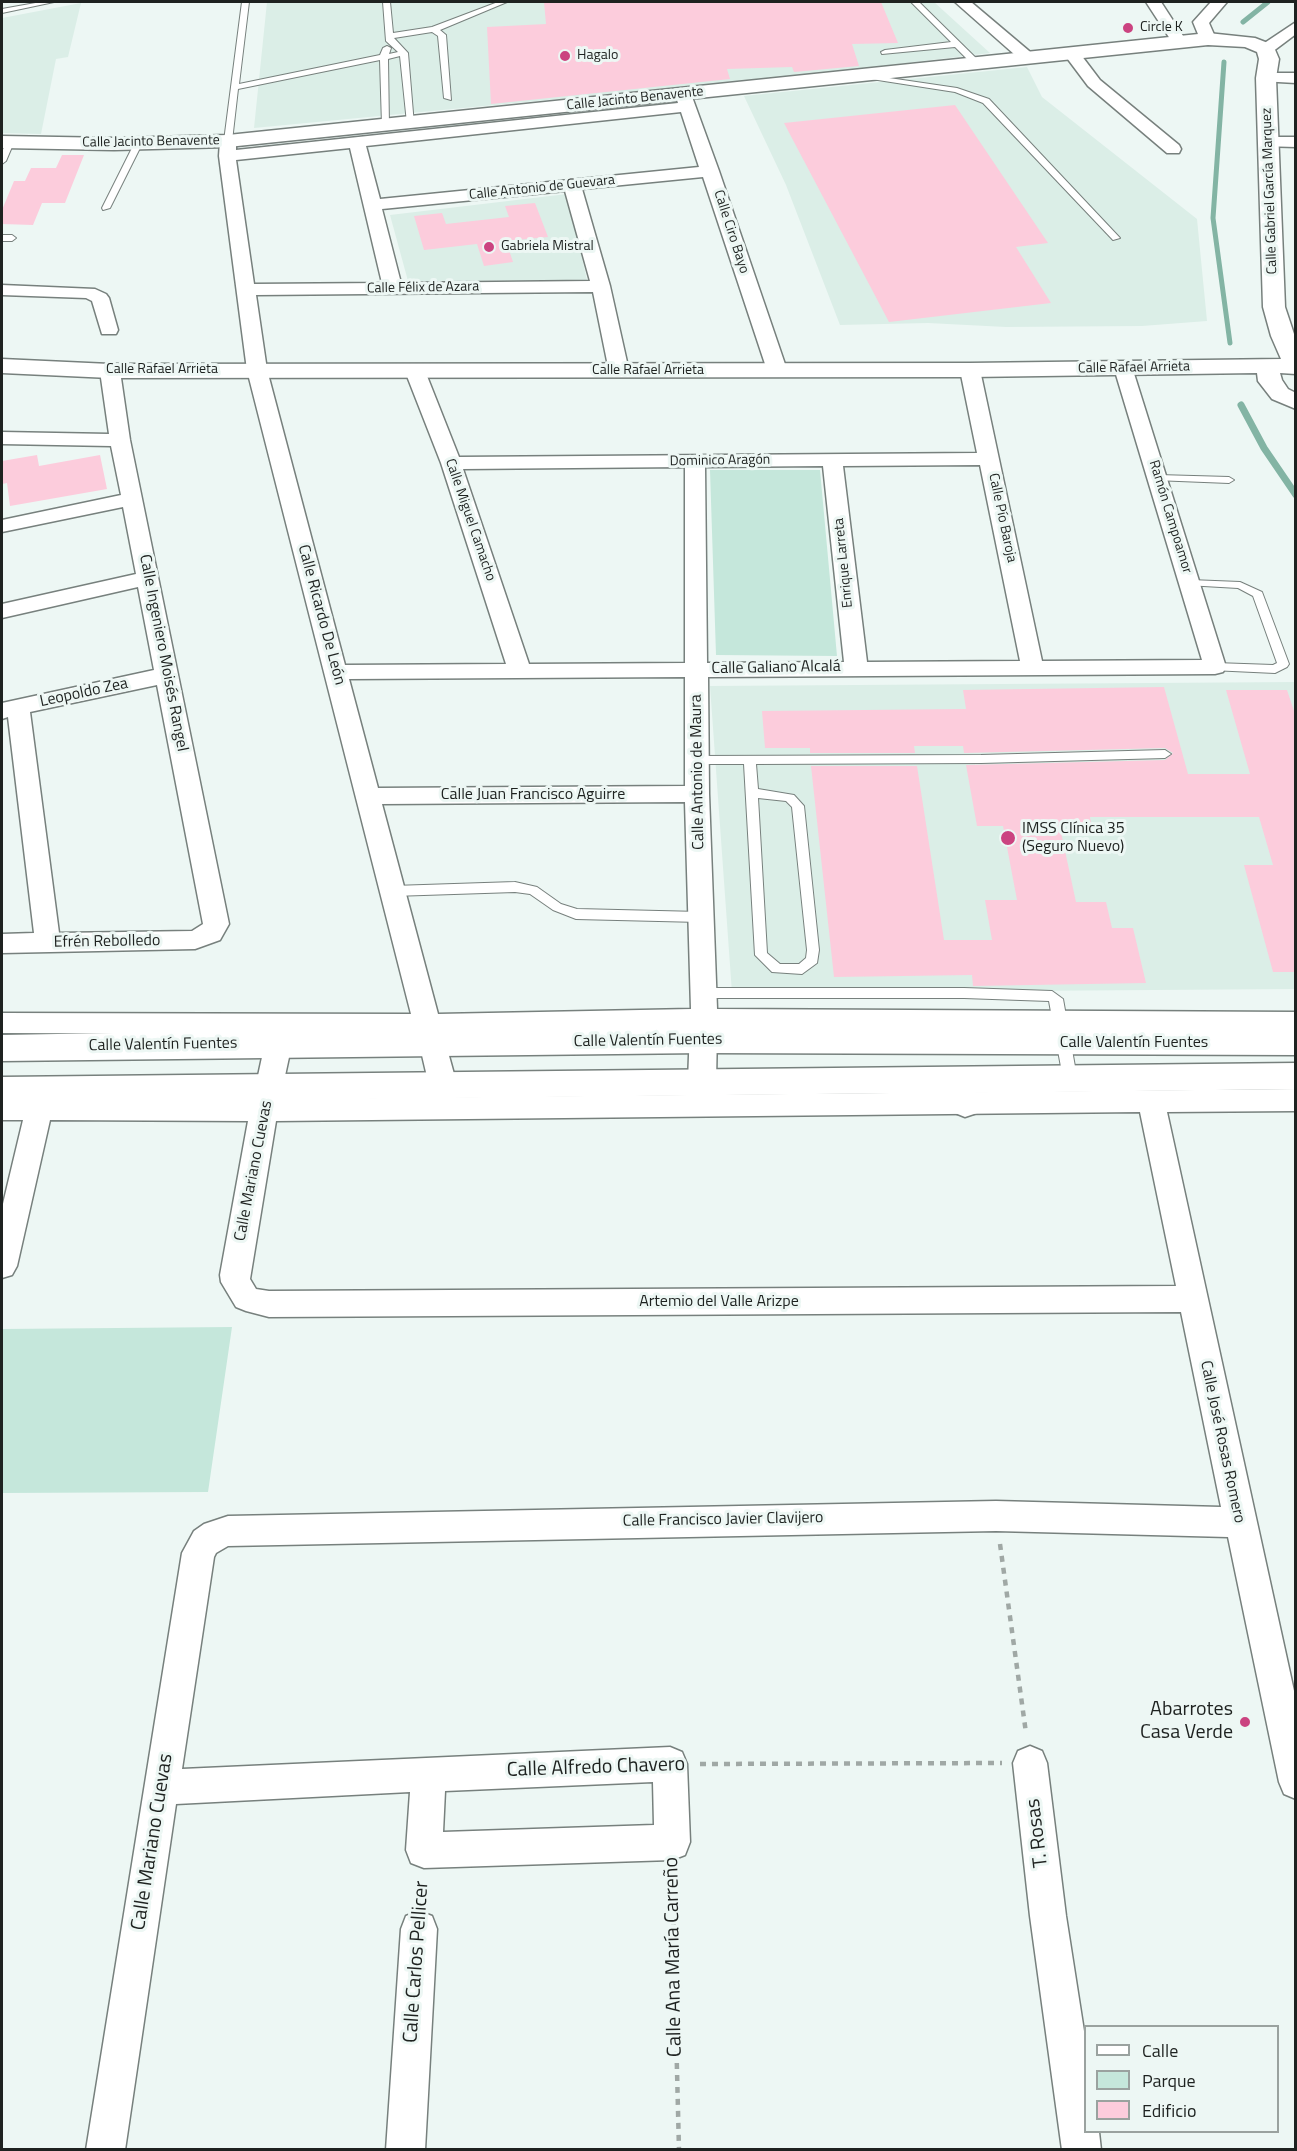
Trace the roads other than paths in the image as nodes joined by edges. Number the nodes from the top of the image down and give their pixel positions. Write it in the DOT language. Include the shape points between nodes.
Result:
graph roads {
  1 [pos="50,2"];
  2 [pos="245,2"];
  3 [pos="387,2"];
  4 [pos="503,2"];
  5 [pos="915,2"];
  6 [pos="963,2"];
  7 [pos="1154,2"];
  8 [pos="1219,2"];
  9 [pos="2,11"];
  10 [pos="1296,26"];
  11 [pos="434,29"];
  12 [pos="390,38"];
  13 [pos="1208,39"];
  14 [pos="1179,42"];
  15 [pos="957,44"];
  16 [pos="1266,49"];
  17 [pos="404,52"];
  18 [pos="885,52"];
  19 [pos="1072,54"];
  20 [pos="384,56"];
  21 [pos="1029,59"];
  22 [pos="977,64"];
  23 [pos="863,76"];
  24 [pos="1266,78"];
  25 [pos="1296,78"];
  26 [pos="234,87"];
  27 [pos="448,99"];
  28 [pos="685,101"];
  29 [pos="411,123"];
  30 [pos="386,125"];
  31 [pos="6,142"];
  32 [pos="357,142"];
  33 [pos="1267,142"];
  34 [pos="1296,142"];
  35 [pos="138,144"];
  36 [pos="1173,148"];
  37 [pos="227,149"];
  38 [pos="2,161"];
  39 [pos="711,171"];
  40 [pos="572,185"];
  41 [pos="373,205"];
  42 [pos="106,208"];
  43 [pos="2,238"];
  44 [pos="12,238"];
  45 [pos="1116,238"];
  46 [pos="601,286"];
  47 [pos="393,289"];
  48 [pos="2,290"];
  49 [pos="246,290"];
  50 [pos="109,330"];
  51 [pos="2,366"];
  52 [pos="1295,366"];
  53 [pos="1267,367"];
  54 [pos="1124,368"];
  55 [pos="257,370"];
  56 [pos="777,370"];
  57 [pos="970,370"];
  58 [pos="110,371"];
  59 [pos="415,371"];
  60 [pos="619,371"];
  61 [pos="1296,402"];
  62 [pos="2,438"];
  63 [pos="120,440"];
  64 [pos="832,459"];
  65 [pos="989,459"];
  66 [pos="695,462"];
  67 [pos="451,463"];
  68 [pos="1158,478"];
  69 [pos="1229,480"];
  70 [pos="132,499"];
  71 [pos="2,526"];
  72 [pos="148,578"];
  73 [pos="1190,583"];
  74 [pos="2,611"];
  75 [pos="1032,666"];
  76 [pos="856,667"];
  77 [pos="1215,667"];
  78 [pos="697,669"];
  79 [pos="520,671"];
  80 [pos="336,672"];
  81 [pos="168,675"];
  82 [pos="10,709"];
  83 [pos="1165,754"];
  84 [pos="750,759"];
  85 [pos="697,760"];
  86 [pos="753,793"];
  87 [pos="697,794"];
  88 [pos="368,796"];
  89 [pos="393,891"];
  90 [pos="700,916"];
  91 [pos="211,933"];
  92 [pos="2,943"];
  93 [pos="48,943"];
  94 [pos="703,993"];
  95 [pos="1296,1022"];
  96 [pos="2,1023"];
  97 [pos="704,1030"];
  98 [pos="1063,1031"];
  99 [pos="282,1033"];
  100 [pos="430,1034"];
  101 [pos="1296,1042"];
  102 [pos="2,1048"];
  103 [pos="1296,1076"];
  104 [pos="1070,1078"];
  105 [pos="906,1079"];
  106 [pos="702,1082"];
  107 [pos="443,1084"];
  108 [pos="2,1090"];
  109 [pos="268,1098"];
  110 [pos="1296,1100"];
  111 [pos="1151,1102"];
  112 [pos="965,1104"];
  113 [pos="2,1109"];
  114 [pos="39,1110"];
  115 [pos="2,1266"];
  116 [pos="246,1298"];
  117 [pos="1192,1299"];
  118 [pos="1239,1522"];
  119 [pos="209,1539"];
  120 [pos="1030,1763"];
  121 [pos="670,1764"];
  122 [pos="429,1774"];
  123 [pos="1296,1782"];
  124 [pos="162,1787"];
  125 [pos="419,1929"];
  126 [pos="105,2150"];
  127 [pos="405,2150"];
  128 [pos="1082,2150"];
  1 -- 9 [label="lane"];
  2 -- 26 [label="lane"];
  3 -- 12 [label="lane"];
  4 -- 11 [label="lane"];
  5 -- 15 [label="lane"];
  6 -- 21 [label="street"];
  7 -- 14 [label="street"];
  8 -- 13 [label="street" via="1201,22"];
  10 -- 16 [label="street"];
  11 -- 12 [label="lane"];
  11 -- 27 [label="lane" via="442,35"];
  12 -- 17 [label="lane"];
  12 -- 20 [label="lane"];
  13 -- 14 [label="street, Calle Jacinto Benavente"];
  13 -- 16 [label="street, Calle Jacinto Benavente" via="1248,42"];
  14 -- 19 [label="street, Calle Jacinto Benavente"];
  15 -- 18 [label="lane"];
  15 -- 22 [label="lane"];
  16 -- 24 [label="street, Calle Gabriel García Marquez"];
  17 -- 20 [label="lane"];
  17 -- 29 [label="lane"];
  19 -- 21 [label="street, Calle Jacinto Benavente"];
  19 -- 36 [label="street" via="1094,83"];
  20 -- 26 [label="lane"];
  20 -- 30 [label="lane"];
  21 -- 22 [label="street, Calle Jacinto Benavente"];
  22 -- 23 [label="street, Calle Jacinto Benavente"];
  23 -- 28 [label="street, Calle Jacinto Benavente"];
  23 -- 45 [label="lane" via="957,90 986,101"];
  24 -- 25 [label="street"];
  24 -- 33 [label="street, Calle Gabriel García Marquez"];
  26 -- 37 [label="lane"];
  28 -- 29 [label="street, Calle Jacinto Benavente"];
  28 -- 32 [label="street"];
  28 -- 39 [label="street, Calle Ciro Bayo"];
  29 -- 30 [label="street, Calle Jacinto Benavente"];
  30 -- 37 [label="street, Calle Jacinto Benavente"];
  31 -- 35 [label="street, Calle Jacinto Benavente"];
  31 -- 38 [label="lane"];
  32 -- 37 [label="street"];
  32 -- 41 [label="street"];
  33 -- 34 [label="street"];
  33 -- 52 [label="street, Calle Gabriel García Marquez" via="1274,307"];
  35 -- 37 [label="street, Calle Jacinto Benavente"];
  35 -- 42 [label="lane"];
  37 -- 49 [label="street, Calle Ricardo De León"];
  39 -- 40 [label="street, Calle Antonio de Guevara"];
  39 -- 56 [label="street, Calle Ciro Bayo"];
  40 -- 41 [label="street, Calle Antonio de Guevara"];
  40 -- 46 [label="street"];
  41 -- 47 [label="street"];
  43 -- 44 [label="lane"];
  46 -- 47 [label="street, Calle Félix de Azara"];
  46 -- 60 [label="street"];
  47 -- 49 [label="street, Calle Félix de Azara"];
  48 -- 50 [label="street" via="89,293 100,298"];
  49 -- 55 [label="street, Calle Ricardo De León"];
  51 -- 58 [label="street, Calle Rafael Arrieta"];
  52 -- 53 [label="street, Calle Rafael Arrieta"];
  53 -- 54 [label="street, Calle Rafael Arrieta"];
  53 -- 61 [label="street" via="1270,381 1280,394"];
  54 -- 57 [label="street, Calle Rafael Arrieta"];
  54 -- 68 [label="street, Ramón Campoamor"];
  55 -- 58 [label="street, Calle Rafael Arrieta"];
  55 -- 59 [label="street, Calle Rafael Arrieta"];
  55 -- 80 [label="street, Calle Ricardo De León"];
  56 -- 57 [label="street, Calle Rafael Arrieta"];
  56 -- 60 [label="street, Calle Rafael Arrieta"];
  57 -- 65 [label="street, Calle Pío Baroja"];
  58 -- 63 [label="street, Calle Ingeniero Moisés Rangel"];
  59 -- 60 [label="street, Calle Rafael Arrieta"];
  59 -- 67 [label="street, Calle Miguel Camacho"];
  62 -- 63 [label="street"];
  63 -- 70 [label="street, Calle Ingeniero Moisés Rangel"];
  64 -- 65 [label="street, Dominico Aragón"];
  64 -- 66 [label="street, Dominico Aragón"];
  64 -- 76 [label="street, Enrique Larreta"];
  65 -- 75 [label="street, Calle Pío Baroja"];
  66 -- 67 [label="street, Dominico Aragón"];
  66 -- 78 [label="street, Calle Antonio de Maura"];
  67 -- 79 [label="street, Calle Miguel Camacho"];
  68 -- 69 [label="lane"];
  68 -- 73 [label="street, Ramón Campoamor"];
  70 -- 71 [label="street"];
  70 -- 72 [label="street, Calle Ingeniero Moisés Rangel"];
  72 -- 74 [label="street"];
  72 -- 81 [label="street, Calle Ingeniero Moisés Rangel"];
  73 -- 77 [label="street, Ramón Campoamor"];
  73 -- 77 [label="lane" via="1240,585 1258,594 1283,664 1275,669"];
  75 -- 76 [label="street, Calle Galiano Alcalá"];
  75 -- 77 [label="street, Calle Galiano Alcalá"];
  76 -- 78 [label="street, Calle Galiano Alcalá"];
  78 -- 79 [label="street, Calle Galiano Alcalá"];
  78 -- 85 [label="street, Calle Antonio de Maura"];
  79 -- 80 [label="street, Calle Galiano Alcalá"];
  80 -- 88 [label="street, Calle Ricardo De León"];
  81 -- 82 [label="street, Leopoldo Zea"];
  81 -- 91 [label="street, Calle Ingeniero Moisés Rangel" via="216,920"];
  82 -- 93 [label="street"];
  83 -- 84 [label="lane"];
  84 -- 85 [label="lane"];
  84 -- 86 [label="lane"];
  85 -- 87 [label="street, Calle Antonio de Maura"];
  86 -- 86 [label="lane" via="761,955 777,969 802,969 812,960 813,951 798,806 790,798"];
  87 -- 88 [label="street, Calle Juan Francisco Aguirre"];
  87 -- 90 [label="street, Calle Antonio de Maura"];
  88 -- 89 [label="street, Calle Ricardo De León"];
  89 -- 90 [label="lane" via="514,887 533,890 557,908 576,914"];
  89 -- 100 [label="street, Calle Ricardo De León"];
  90 -- 94 [label="street, Calle Antonio de Maura"];
  91 -- 93 [label="street, Efrén Rebolledo" via="187,941"];
  92 -- 93 [label="street, Efrén Rebolledo"];
  94 -- 97 [label="street, Calle Antonio de Maura"];
  94 -- 98 [label="lane" via="1045,994 1056,999"];
  95 -- 98 [label="street"];
  96 -- 99 [label="street"];
  97 -- 98 [label="street, Calle Valentín Fuentes"];
  97 -- 100 [label="street, Calle Valentín Fuentes"];
  97 -- 106 [label="street, Calle Antonio de Maura"];
  98 -- 101 [label="street, Calle Valentín Fuentes"];
  98 -- 104 [label="lane"];
  99 -- 100 [label="street, Calle Valentín Fuentes"];
  99 -- 102 [label="street, Calle Valentín Fuentes"];
  99 -- 109 [label="street, Calle Mariano Cuevas"];
  100 -- 107 [label="street, Calle Ricardo De León"];
  103 -- 104 [label="street"];
  104 -- 105 [label="street"];
  105 -- 106 [label="street"];
  105 -- 112 [label="street"];
  106 -- 107 [label="street"];
  107 -- 109 [label="street"];
  108 -- 109 [label="street"];
  109 -- 112 [label="street"];
  109 -- 114 [label="street"];
  109 -- 116 [label="street, Calle Mariano Cuevas" via="235,1275"];
  110 -- 111 [label="street"];
  111 -- 112 [label="street"];
  111 -- 117 [label="street, Calle José Rosas Romero"];
  113 -- 114 [label="street"];
  114 -- 115 [label="street"];
  116 -- 117 [label="street, Artemio del Valle Arizpe" via="269,1304"];
  117 -- 118 [label="street, Calle José Rosas Romero"];
  118 -- 119 [label="street, Calle Francisco Javier Clavijero" via="996,1516 228,1531"];
  118 -- 123 [label="street, Calle José Rosas Romero"];
  119 -- 124 [label="street, Calle Mariano Cuevas" via="198,1553"];
  120 -- 128 [label="street, T. Rosas"];
  121 -- 122 [label="street, Calle Alfredo Chavero"];
  121 -- 122 [label="street, Calle Ana María Carreño" via="672,1842 424,1850"];
  122 -- 124 [label="street, Calle Alfredo Chavero"];
  124 -- 126 [label="street, Calle Mariano Cuevas"];
  125 -- 127 [label="street, Calle Carlos Pellicer"];
}
